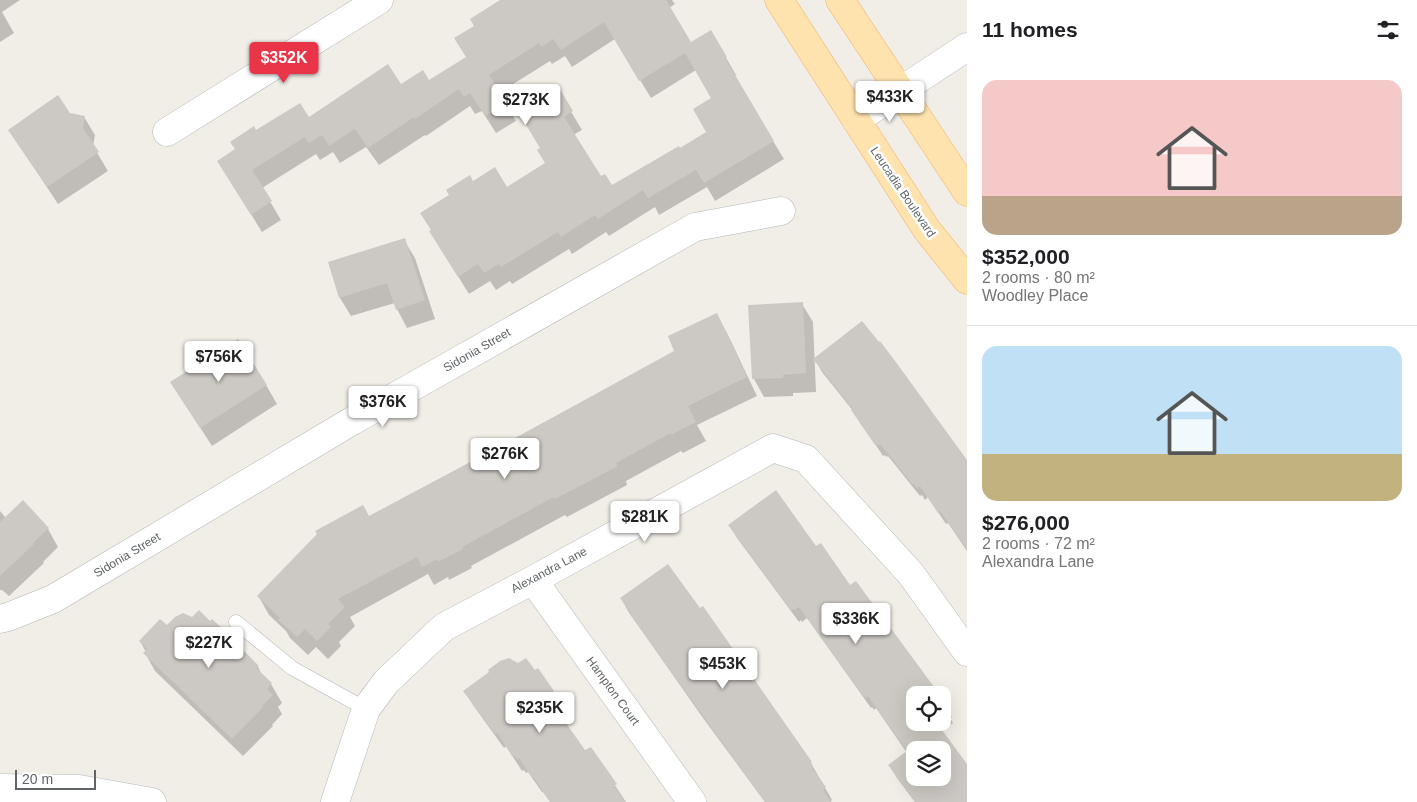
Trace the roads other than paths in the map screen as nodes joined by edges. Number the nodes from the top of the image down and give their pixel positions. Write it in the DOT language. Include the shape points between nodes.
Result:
graph roads {
  1 [pos="379,0"];
  2 [pos="779,0"];
  3 [pos="840,0"];
  4 [pos="967,47"];
  5 [pos="900,91"];
  6 [pos="856,120"];
  7 [pos="168,132"];
  8 [pos="967,192"];
  9 [pos="781,211"];
  10 [pos="967,280"];
  11 [pos="533,580"];
  12 [pos="0,619"];
  13 [pos="236,622"];
  14 [pos="967,652"];
  15 [pos="366,710"];
  16 [pos="0,788"];
  17 [pos="152,802"];
  18 [pos="335,802"];
  19 [pos="692,802"];
  1 -- 7 [label="street"];
  2 -- 6 [label="main road, Leucadia Boulevard"];
  3 -- 5 [label="main road"];
  4 -- 5 [label="street"];
  5 -- 6 [label="street"];
  5 -- 8 [label="main road"];
  6 -- 10 [label="main road, Leucadia Boulevard" via="927,230"];
  9 -- 12 [label="street, Sidonia Street" via="695,227 352,421 53,599"];
  11 -- 14 [label="street, Alexandra Lane" via="773,448 806,459 911,574"];
  11 -- 15 [label="street, Alexandra Lane" via="444,627 386,682"];
  11 -- 19 [label="street, Hampton Court"];
  13 -- 15 [label="lane" via="292,668"];
  15 -- 18 [label="street, Alexandra Lane"];
  16 -- 17 [label="street" via="79,789"];
}
